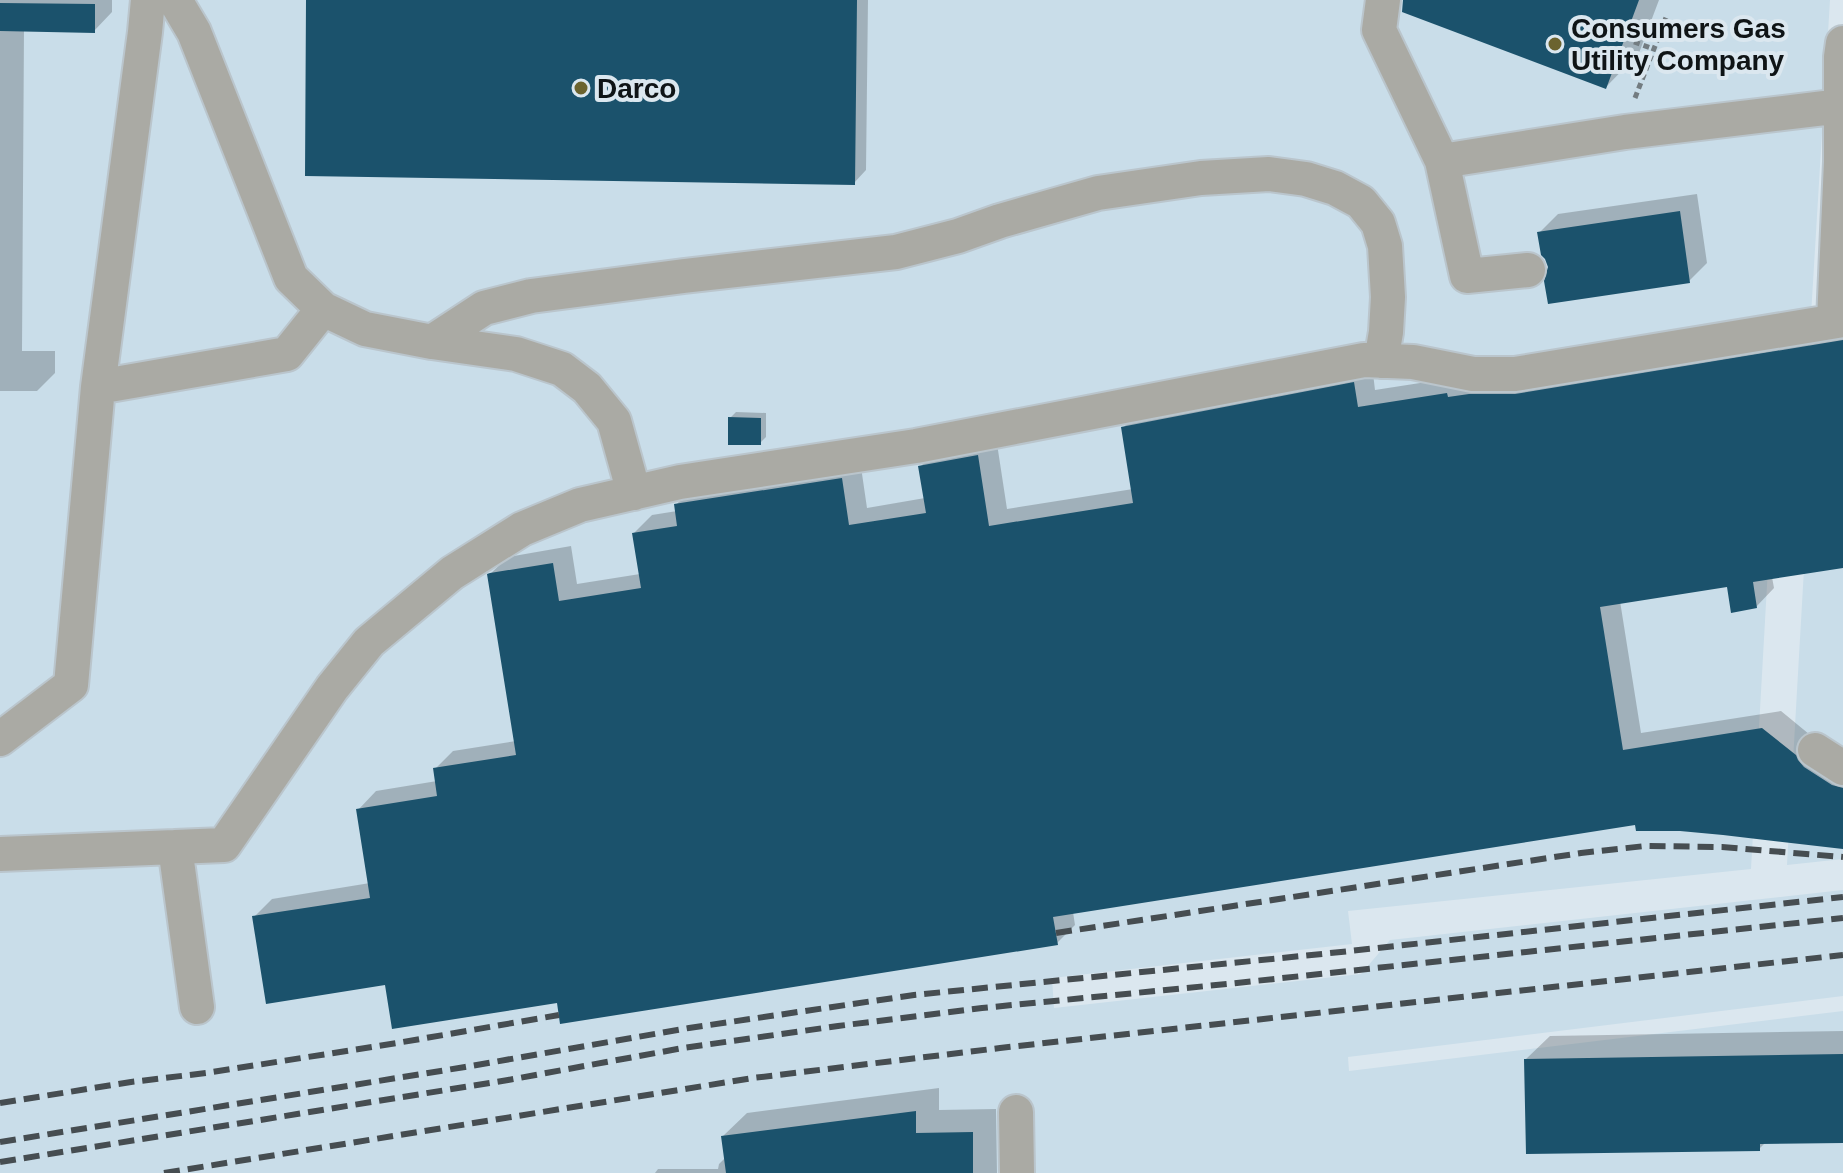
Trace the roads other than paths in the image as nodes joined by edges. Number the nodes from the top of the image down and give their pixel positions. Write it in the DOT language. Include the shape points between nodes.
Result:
graph roads {
  1 [pos="148,0"];
  2 [pos="175,0"];
  3 [pos="1383,0"];
  4 [pos="1843,43"];
  5 [pos="1841,106"];
  6 [pos="1442,161"];
  7 [pos="1528,270"];
  8 [pos="323,309"];
  9 [pos="1839,321"];
  10 [pos="432,342"];
  11 [pos="1381,361"];
  12 [pos="98,387"];
  13 [pos="634,493"];
  14 [pos="0,739"];
  15 [pos="175,847"];
  16 [pos="0,854"];
  17 [pos="197,1007"];
  18 [pos="1016,1112"];
  19 [pos="1017,1173"];
  1 -- 12 [label="street"];
  2 -- 8 [label="street" via="194,32 291,278"];
  3 -- 6 [label="street" via="1379,30"];
  4 -- 5 [label="street"];
  5 -- 6 [label="street"];
  5 -- 9 [label="street"];
  6 -- 7 [label="street" via="1467,276"];
  8 -- 10 [label="street" via="365,329"];
  8 -- 12 [label="street" via="287,354"];
  9 -- 11 [label="street" via="1515,374 1473,374"];
  10 -- 11 [label="street" via="484,308 531,296 896,252 1098,193 1269,174 1335,188 1361,202 1378,223 1388,297"];
  10 -- 13 [label="street" via="516,354 562,369 587,388 614,421"];
  11 -- 13 [label="street"];
  12 -- 14 [label="street" via="71,685"];
  13 -- 15 [label="street" via="580,505 522,529 452,573 369,642 224,845"];
  15 -- 16 [label="street"];
  15 -- 17 [label="street"];
  18 -- 19 [label="street"];
}
